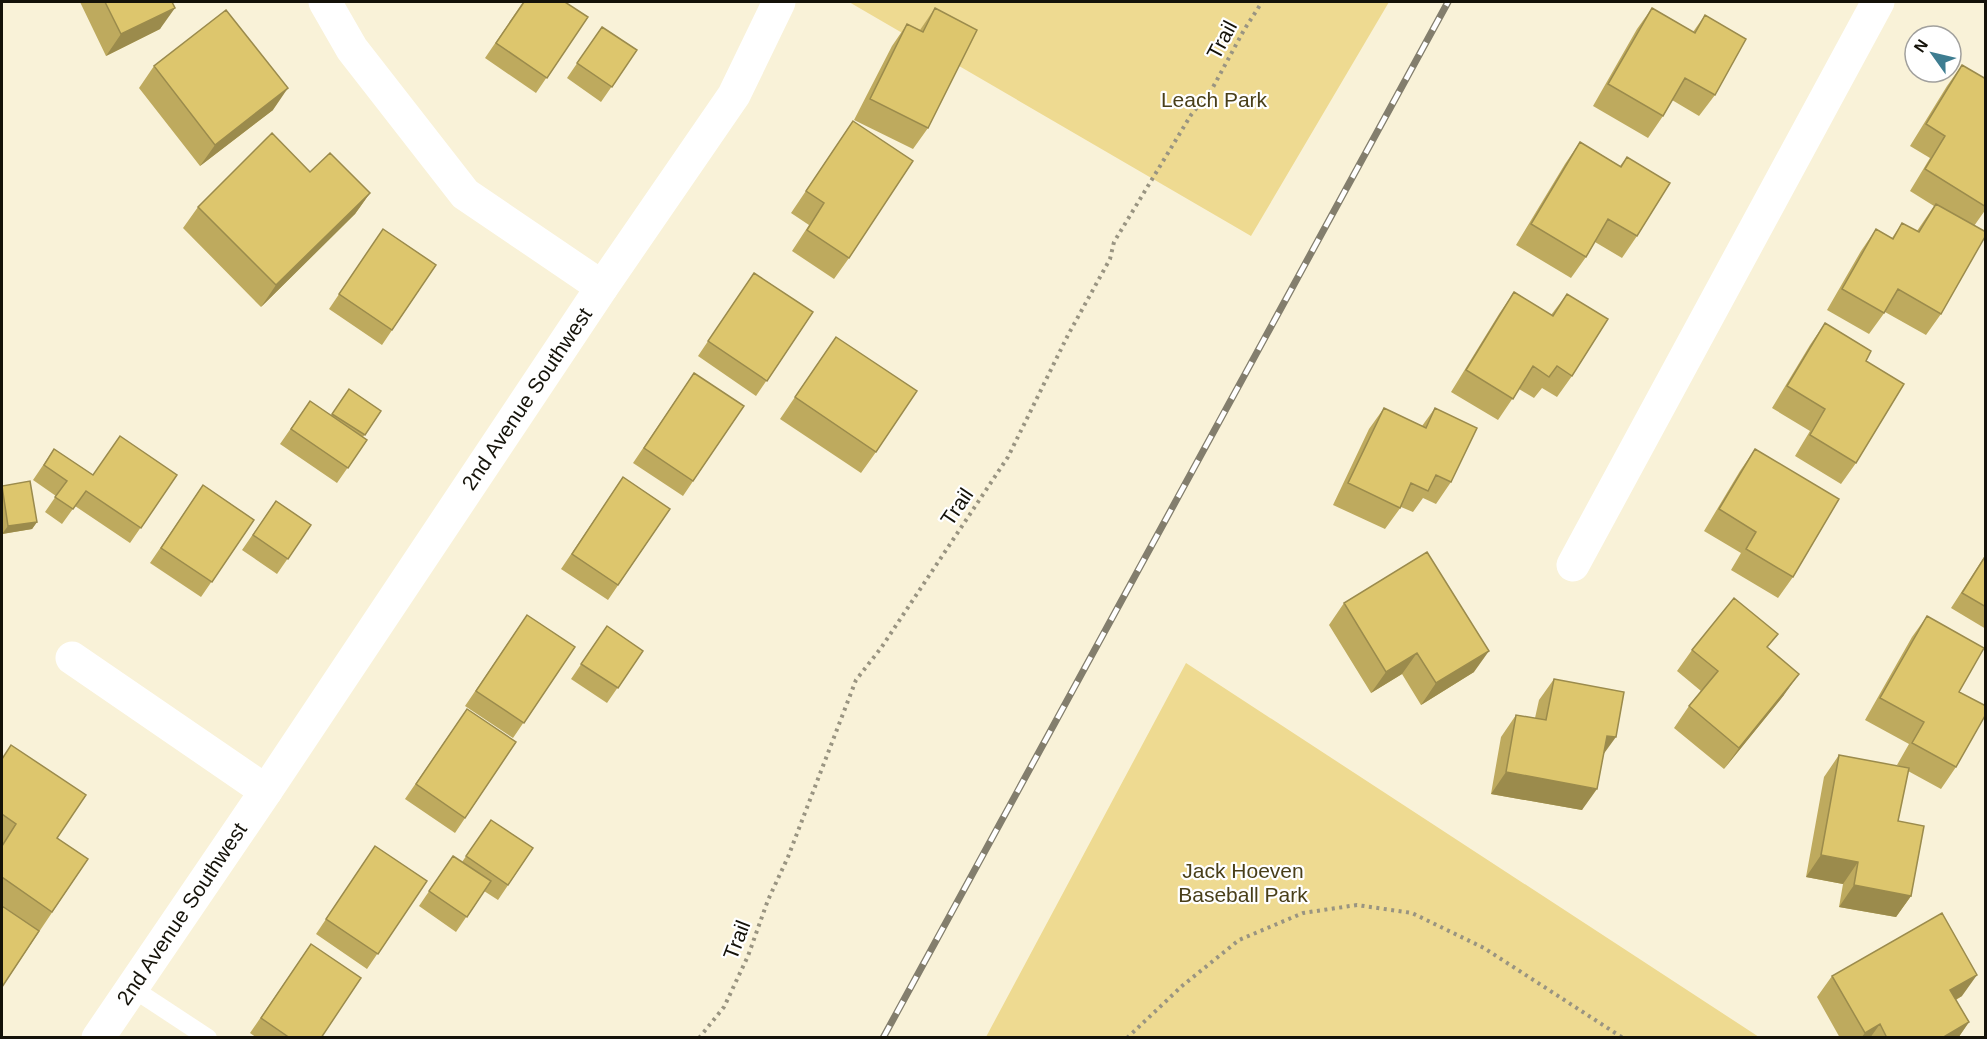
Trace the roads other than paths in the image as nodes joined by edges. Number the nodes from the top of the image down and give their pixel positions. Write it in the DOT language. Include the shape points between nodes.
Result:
graph roads {
  1 [pos="325,2"];
  2 [pos="779,2"];
  3 [pos="1878,2"];
  4 [pos="602,287"];
  5 [pos="1574,565"];
  6 [pos="72,658"];
  7 [pos="266,791"];
  8 [pos="132,988"];
  9 [pos="98,1038"];
  10 [pos="208,1038"];
  1 -- 4 [label="street" via="352,49 465,194"];
  2 -- 4 [label="street, 2nd Avenue Southwest" via="734,95"];
  3 -- 5 [label="street"];
  4 -- 7 [label="street, 2nd Avenue Southwest"];
  6 -- 7 [label="street"];
  7 -- 8 [label="street, 2nd Avenue Southwest"];
  8 -- 9 [label="street, 2nd Avenue Southwest"];
  8 -- 10 [label="lane"];
}
